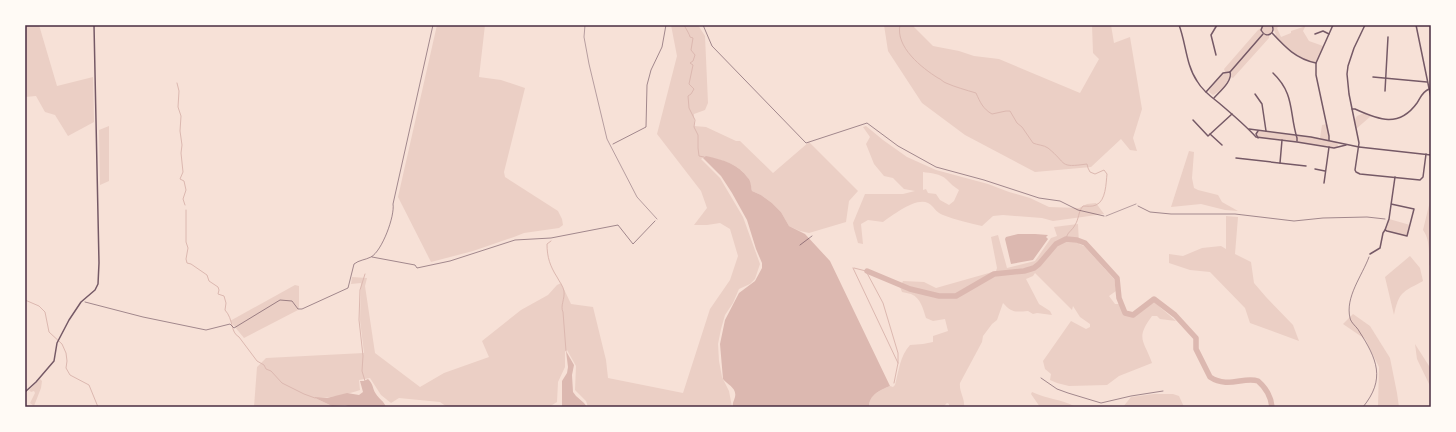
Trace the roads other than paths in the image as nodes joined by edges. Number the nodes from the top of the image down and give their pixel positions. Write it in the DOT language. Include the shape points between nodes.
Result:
graph roads {
  1 [pos="94,25"];
  2 [pos="585,25"];
  3 [pos="1179,25"];
  4 [pos="1217,25"];
  5 [pos="1263,25"];
  6 [pos="1272,25"];
  7 [pos="1333,25"];
  8 [pos="1365,25"];
  9 [pos="1416,25"];
  10 [pos="1272,33"];
  11 [pos="1263,34"];
  12 [pos="1315,34"];
  13 [pos="1329,34"];
  14 [pos="1388,37"];
  15 [pos="1216,55"];
  16 [pos="1316,63"];
  17 [pos="1230,72"];
  18 [pos="1274,73"];
  19 [pos="1374,77"];
  20 [pos="1386,78"];
  21 [pos="1428,82"];
  22 [pos="1429,89"];
  23 [pos="1385,91"];
  24 [pos="1206,92"];
  25 [pos="1255,94"];
  26 [pos="1214,98"];
  27 [pos="1431,98"];
  28 [pos="1352,109"];
  29 [pos="1232,114"];
  30 [pos="1193,120"];
  31 [pos="1249,129"];
  32 [pos="1259,130"];
  33 [pos="1266,131"];
  34 [pos="1210,134"];
  35 [pos="1296,134"];
  36 [pos="1258,138"];
  37 [pos="1282,140"];
  38 [pos="1328,140"];
  39 [pos="1297,142"];
  40 [pos="1337,142"];
  41 [pos="1222,145"];
  42 [pos="1346,145"];
  43 [pos="1329,147"];
  44 [pos="1359,147"];
  45 [pos="1336,148"];
  46 [pos="1426,154"];
  47 [pos="1431,155"];
  48 [pos="1236,158"];
  49 [pos="1280,163"];
  50 [pos="1306,166"];
  51 [pos="1315,169"];
  52 [pos="1326,170"];
  53 [pos="1395,177"];
  54 [pos="1324,183"];
  55 [pos="1136,204"];
  56 [pos="1391,204"];
  57 [pos="1106,216"];
  58 [pos="656,219"];
  59 [pos="1385,230"];
  60 [pos="1370,254"];
  61 [pos="25,392"];
  1 -- 61 [label="street" via="98,284 69,320 58,343 54,361"];
  2 -- 58 [label="lane" via="584,37 589,64 610,146 638,197"];
  3 -- 24 [label="street" via="1191,70"];
  4 -- 15 [label="street" via="1211,35"];
  5 -- 11 [label="street"];
  6 -- 10 [label="street"];
  7 -- 13 [label="street"];
  8 -- 28 [label="street" via="1348,66 1347,83"];
  9 -- 21 [label="street"];
  10 -- 11 [label="street"];
  10 -- 16 [label="street" via="1295,55"];
  11 -- 17 [label="street"];
  12 -- 13 [label="street" via="1323,31"];
  13 -- 16 [label="street"];
  14 -- 20 [label="street"];
  16 -- 38 [label="street"];
  17 -- 24 [label="street" via="1223,73"];
  17 -- 26 [label="street" via="1230,79"];
  18 -- 35 [label="street" via="1286,87"];
  19 -- 20 [label="street"];
  20 -- 21 [label="street"];
  20 -- 23 [label="street"];
  21 -- 22 [label="street"];
  22 -- 27 [label="street"];
  22 -- 28 [label="street" via="1424,91 1410,111 1397,118 1381,120"];
  24 -- 26 [label="street"];
  25 -- 33 [label="street" via="1262,104"];
  26 -- 29 [label="street"];
  28 -- 44 [label="street"];
  29 -- 31 [label="street"];
  29 -- 34 [label="street"];
  30 -- 34 [label="street" via="1208,136"];
  31 -- 32 [label="street"];
  31 -- 36 [label="street"];
  32 -- 33 [label="street"];
  32 -- 36 [label="street" via="1256,134"];
  33 -- 35 [label="street"];
  34 -- 41 [label="street"];
  35 -- 38 [label="street"];
  35 -- 39 [label="street"];
  36 -- 37 [label="street"];
  37 -- 39 [label="street"];
  37 -- 49 [label="street"];
  38 -- 40 [label="street"];
  39 -- 43 [label="street"];
  40 -- 42 [label="street"];
  40 -- 45 [label="street"];
  42 -- 44 [label="street"];
  42 -- 45 [label="street"];
  43 -- 45 [label="street"];
  43 -- 52 [label="street"];
  44 -- 46 [label="street"];
  44 -- 53 [label="street" via="1356,172"];
  46 -- 47 [label="street"];
  46 -- 53 [label="street" via="1421,179"];
  48 -- 49 [label="street"];
  49 -- 50 [label="street"];
  51 -- 52 [label="street"];
  52 -- 54 [label="street"];
  53 -- 56 [label="street"];
  55 -- 57 [label="lane"];
  56 -- 59 [label="street"];
  56 -- 59 [label="street" via="1414,209 1407,236"];
  59 -- 60 [label="street" via="1380,248"];
}
